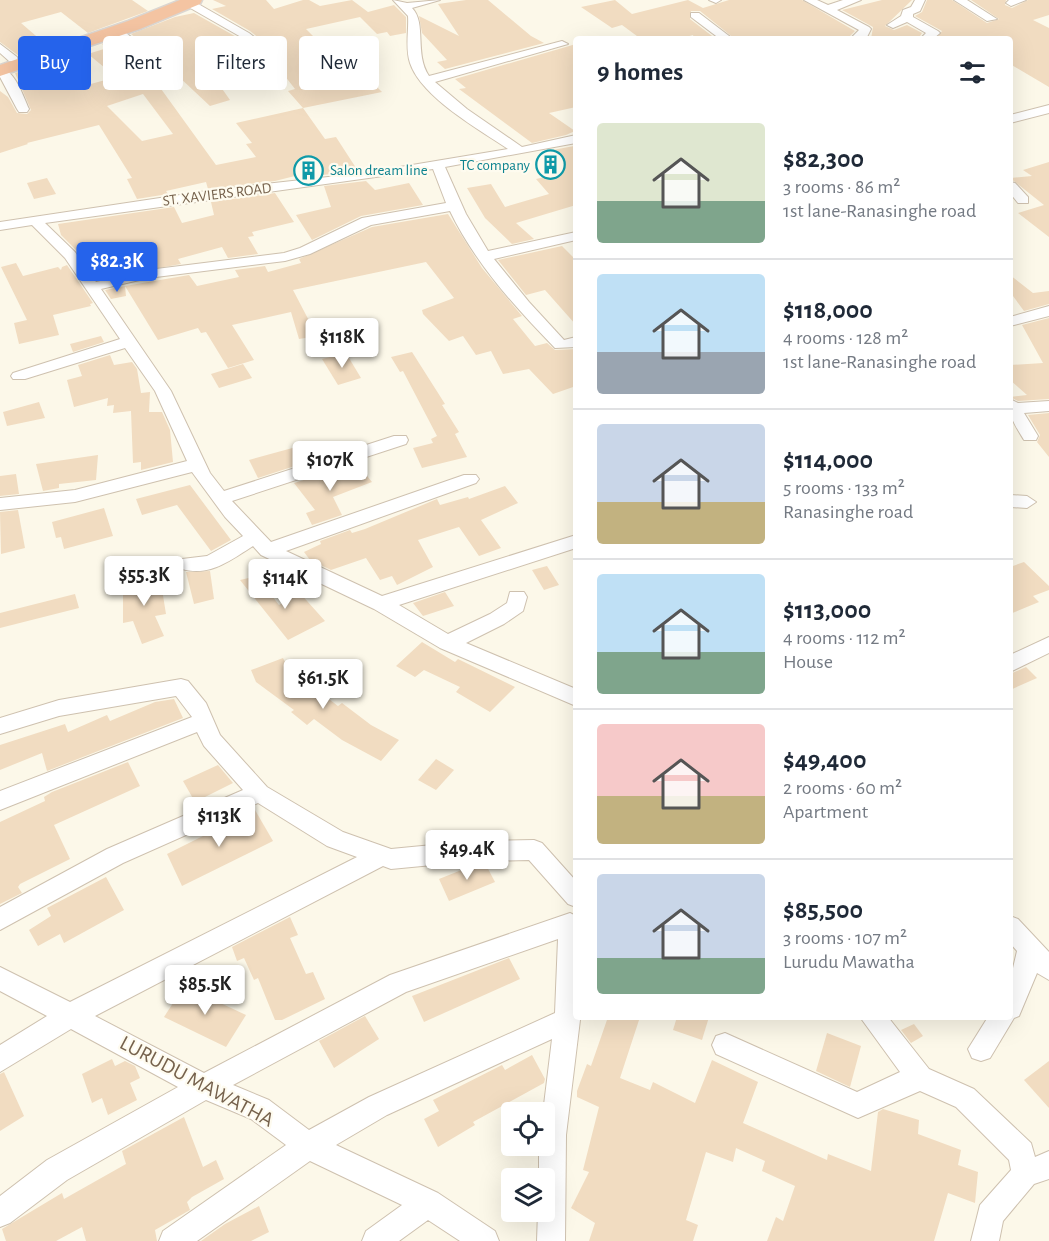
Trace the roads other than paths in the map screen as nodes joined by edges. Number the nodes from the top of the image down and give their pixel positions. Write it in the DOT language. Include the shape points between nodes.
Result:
graph roads {
  1 [pos="435,0"];
  2 [pos="809,0"];
  3 [pos="856,0"];
  4 [pos="920,0"];
  5 [pos="959,0"];
  6 [pos="187,1"];
  7 [pos="402,3"];
  8 [pos="831,11"];
  9 [pos="695,15"];
  10 [pos="907,18"];
  11 [pos="991,19"];
  12 [pos="893,25"];
  13 [pos="117,31"];
  14 [pos="123,36"];
  15 [pos="245,36"];
  16 [pos="723,36"];
  17 [pos="862,36"];
  18 [pos="928,36"];
  19 [pos="562,44"];
  20 [pos="3,62"];
  21 [pos="427,80"];
  22 [pos="1013,107"];
  23 [pos="23,109"];
  24 [pos="1049,109"];
  25 [pos="1023,115"];
  26 [pos="1013,118"];
  27 [pos="573,140"];
  28 [pos="520,151"];
  29 [pos="438,165"];
  30 [pos="1013,189"];
  31 [pos="1023,200"];
  32 [pos="453,206"];
  33 [pos="36,222"];
  34 [pos="0,226"];
  35 [pos="573,236"];
  36 [pos="487,256"];
  37 [pos="91,287"];
  38 [pos="1049,311"];
  39 [pos="1013,321"];
  40 [pos="130,341"];
  41 [pos="573,343"];
  42 [pos="19,376"];
  43 [pos="1049,406"];
  44 [pos="1013,407"];
  45 [pos="1013,410"];
  46 [pos="1030,436"];
  47 [pos="400,440"];
  48 [pos="197,464"];
  49 [pos="470,479"];
  50 [pos="220,499"];
  51 [pos="0,504"];
  52 [pos="573,542"];
  53 [pos="262,543"];
  54 [pos="189,564"];
  55 [pos="517,597"];
  56 [pos="381,604"];
  57 [pos="447,643"];
  58 [pos="1049,644"];
  59 [pos="1013,662"];
  60 [pos="573,697"];
  61 [pos="203,722"];
  62 [pos="0,726"];
  63 [pos="260,793"];
  64 [pos="0,801"];
  65 [pos="379,857"];
  66 [pos="573,894"];
  67 [pos="0,919"];
  68 [pos="1013,930"];
  69 [pos="1029,949"];
  70 [pos="1049,969"];
  71 [pos="0,978"];
  72 [pos="1013,999"];
  73 [pos="71,1015"];
  74 [pos="567,1020"];
  75 [pos="875,1020"];
  76 [pos="1000,1020"];
  77 [pos="725,1045"];
  78 [pos="981,1049"];
  79 [pos="0,1060"];
  80 [pos="920,1078"];
  81 [pos="204,1087"];
  82 [pos="308,1146"];
  83 [pos="1037,1169"];
  84 [pos="428,1203"];
  85 [pos="0,1213"];
  86 [pos="173,1241"];
  87 [pos="376,1241"];
  88 [pos="484,1241"];
  89 [pos="551,1241"];
  90 [pos="985,1241"];
  1 -- 7 [label="street"];
  2 -- 8 [label="street"];
  3 -- 8 [label="street" via="833,6"];
  4 -- 10 [label="street" via="916,9 907,12"];
  5 -- 11 [label="street"];
  6 -- 13 [label="highway"];
  6 -- 15 [label="street"];
  6 -- 20 [label="highway"];
  7 -- 21 [label="street" via="413,15 416,60"];
  8 -- 17 [label="street" via="865,29"];
  9 -- 16 [label="street"];
  10 -- 12 [label="street"];
  10 -- 18 [label="street" via="934,33"];
  13 -- 14 [label="street"];
  13 -- 20 [label="highway"];
  19 -- 21 [label="street"];
  20 -- 23 [label="street"];
  21 -- 28 [label="street"];
  22 -- 25 [label="street"];
  24 -- 25 [label="street"];
  25 -- 26 [label="street"];
  27 -- 28 [label="street, ST. XAVIERS ROAD"];
  28 -- 29 [label="street, ST. XAVIERS ROAD"];
  29 -- 32 [label="street"];
  29 -- 33 [label="street, ST. XAVIERS ROAD" via="210,194"];
  30 -- 31 [label="street"];
  32 -- 36 [label="street"];
  32 -- 37 [label="street" via="367,221 285,256 148,274"];
  33 -- 34 [label="street, ST. XAVIERS ROAD"];
  33 -- 37 [label="street" via="70,255"];
  35 -- 36 [label="street"];
  36 -- 41 [label="street" via="503,282 561,345"];
  37 -- 40 [label="street"];
  38 -- 39 [label="street"];
  40 -- 42 [label="street"];
  40 -- 48 [label="street" via="163,391"];
  43 -- 44 [label="street"];
  45 -- 46 [label="street"];
  47 -- 50 [label="street"];
  48 -- 50 [label="street"];
  48 -- 51 [label="street" via="151,478 41,501"];
  49 -- 53 [label="street"];
  50 -- 53 [label="street"];
  52 -- 56 [label="street"];
  53 -- 54 [label="street" via="211,563"];
  53 -- 56 [label="street"];
  55 -- 57 [label="street" via="516,606 497,619"];
  56 -- 57 [label="street"];
  57 -- 60 [label="street"];
  58 -- 59 [label="street"];
  61 -- 62 [label="street" via="199,709 181,687 59,708"];
  61 -- 63 [label="street" via="211,740"];
  61 -- 64 [label="street"];
  63 -- 65 [label="street" via="335,839"];
  63 -- 67 [label="street" via="115,856"];
  65 -- 66 [label="street" via="534,850"];
  65 -- 73 [label="street"];
  68 -- 69 [label="street"];
  69 -- 70 [label="street"];
  69 -- 72 [label="street" via="1028,971"];
  71 -- 73 [label="street, LURUDU MAWATHA"];
  73 -- 79 [label="street"];
  73 -- 81 [label="street, LURUDU MAWATHA"];
  74 -- 81 [label="street" via="570,924 399,983"];
  74 -- 82 [label="street" via="378,1106"];
  74 -- 89 [label="street" via="554,1135"];
  75 -- 80 [label="street"];
  76 -- 78 [label="street"];
  77 -- 80 [label="street" via="858,1105"];
  80 -- 83 [label="street" via="965,1098"];
  81 -- 82 [label="street, LURUDU MAWATHA" via="260,1109"];
  81 -- 85 [label="street" via="57,1170"];
  82 -- 84 [label="street, LURUDU MAWATHA"];
  82 -- 86 [label="street"];
  83 -- 90 [label="street" via="990,1215"];
  84 -- 87 [label="street"];
  84 -- 88 [label="street, LURUDU MAWATHA"];
}
